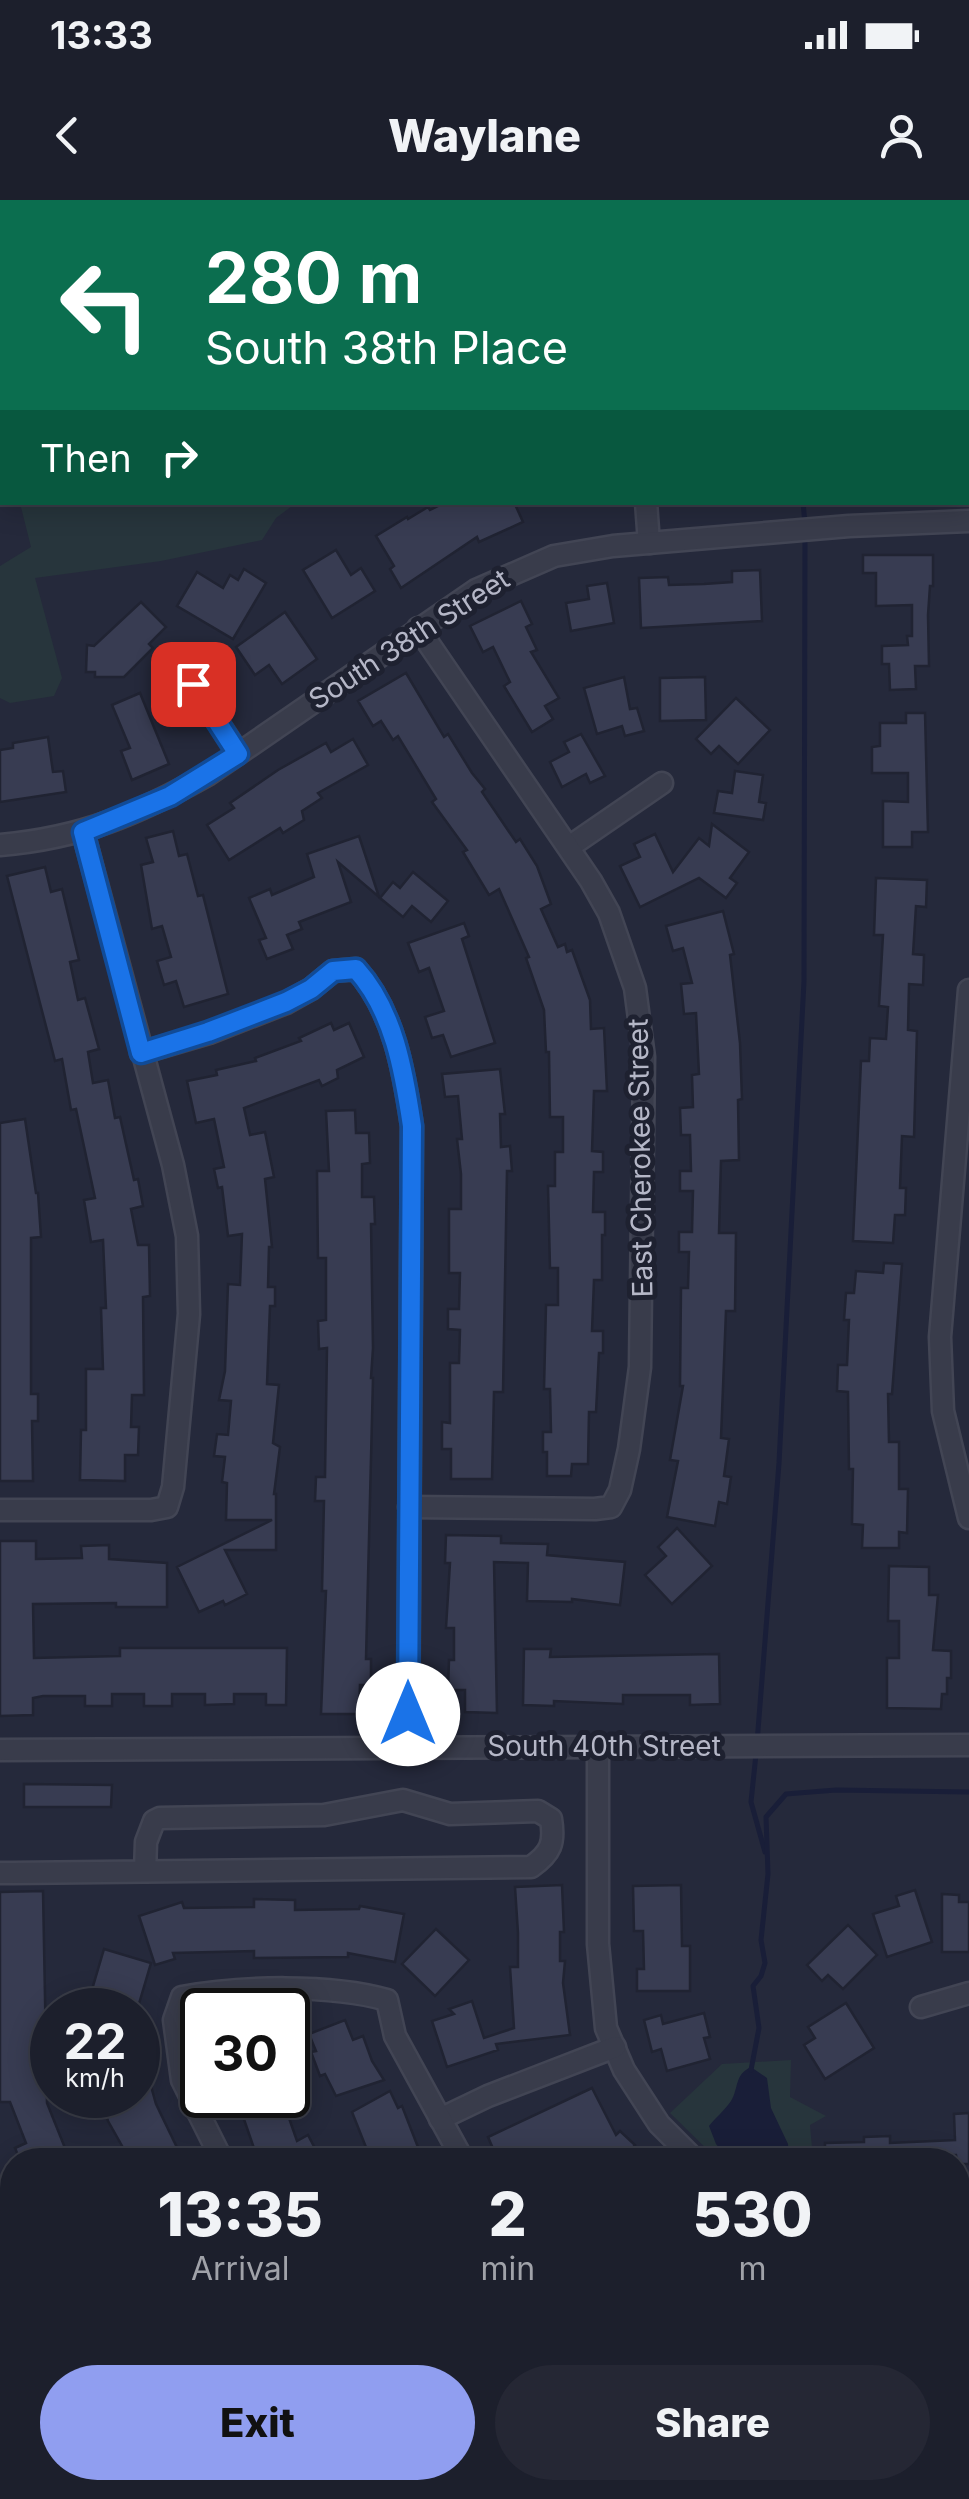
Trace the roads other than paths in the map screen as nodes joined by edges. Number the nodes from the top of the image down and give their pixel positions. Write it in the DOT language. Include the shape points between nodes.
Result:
graph roads {
  1 [pos="646,505"];
  2 [pos="969,521"];
  3 [pos="650,543"];
  4 [pos="418,628"];
  5 [pos="193,684"];
  6 [pos="238,754"];
  7 [pos="662,784"];
  8 [pos="83,832"];
  9 [pos="0,845"];
  10 [pos="569,847"];
  11 [pos="969,990"];
  12 [pos="141,1053"];
  13 [pos="409,1507"];
  14 [pos="0,1510"];
  15 [pos="969,1518"];
  16 [pos="969,1745"];
  17 [pos="598,1746"];
  18 [pos="408,1748"];
  19 [pos="0,1750"];
  20 [pos="146,1871"];
  21 [pos="0,1873"];
  22 [pos="969,1994"];
  23 [pos="921,2007"];
  24 [pos="614,2047"];
  25 [pos="440,2118"];
  26 [pos="216,2148"];
  27 [pos="457,2148"];
  28 [pos="683,2148"];
  1 -- 3 [label="street"];
  2 -- 3 [label="street, South 38th Street"];
  3 -- 4 [label="street, South 38th Street" via="529,564"];
  4 -- 6 [label="street, South 38th Street"];
  4 -- 10 [label="street, East Cherokee Street"];
  5 -- 6 [label="street"];
  6 -- 8 [label="street, South 38th Street" via="170,796"];
  7 -- 10 [label="street"];
  8 -- 9 [label="street, South 38th Street"];
  8 -- 12 [label="street"];
  10 -- 13 [label="street, East Cherokee Street" via="624,952 636,988 644,1057 640,1367 620,1490 611,1506"];
  11 -- 15 [label="street" via="940,1352 943,1412"];
  12 -- 13 [label="street" via="286,1002 333,971 356,969 373,988 399,1058 412,1126"];
  12 -- 14 [label="street" via="182,1202 189,1267 174,1487 166,1507 151,1510"];
  13 -- 18 [label="street"];
  16 -- 17 [label="street, South 40th Street"];
  17 -- 18 [label="street, South 40th Street"];
  17 -- 24 [label="street" via="598,1944"];
  18 -- 19 [label="street, South 40th Street"];
  20 -- 20 [label="street" via="531,1866 548,1854 554,1836 552,1819 538,1811 450,1814 403,1800 324,1815 160,1818 146,1842"];
  20 -- 21 [label="street"];
  22 -- 23 [label="street"];
  24 -- 25 [label="street"];
  24 -- 28 [label="street" via="659,2124"];
  25 -- 26 [label="street" via="395,2036 388,2000 355,1991 214,1991 182,1998 174,2020 182,2080"];
  25 -- 27 [label="street"];
}
